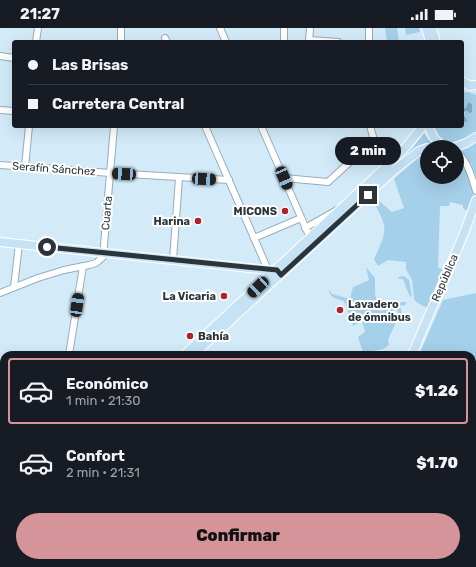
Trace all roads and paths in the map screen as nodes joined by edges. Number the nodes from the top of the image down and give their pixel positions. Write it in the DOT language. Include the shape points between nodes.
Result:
graph roads {
  1 [pos="38,28"];
  2 [pos="121,28"];
  3 [pos="220,28"];
  4 [pos="284,28"];
  5 [pos="310,28"];
  6 [pos="368,28"];
  7 [pos="426,28"];
  8 [pos="432,28"];
  9 [pos="36,40"];
  10 [pos="121,40"];
  11 [pos="225,40"];
  12 [pos="284,40"];
  13 [pos="309,40"];
  14 [pos="369,40"];
  15 [pos="429,40"];
  16 [pos="435,40"];
  17 [pos="0,56"];
  18 [pos="12,58"];
  19 [pos="0,110"];
  20 [pos="12,112"];
  21 [pos="29,128"];
  22 [pos="114,128"];
  23 [pos="206,128"];
  24 [pos="262,128"];
  25 [pos="371,128"];
  26 [pos="421,128"];
  27 [pos="429,128"];
  28 [pos="476,137"];
  29 [pos="435,140"];
  30 [pos="464,144"];
  31 [pos="420,151"];
  32 [pos="464,160"];
  33 [pos="0,165"];
  34 [pos="25,167"];
  35 [pos="111,173"];
  36 [pos="179,178"];
  37 [pos="284,178"];
  38 [pos="229,180"];
  39 [pos="476,191"];
  40 [pos="476,200"];
  41 [pos="346,205"];
  42 [pos="301,218"];
  43 [pos="476,224"];
  44 [pos="305,228"];
  45 [pos="465,231"];
  46 [pos="254,238"];
  47 [pos="311,241"];
  48 [pos="0,242"];
  49 [pos="19,244"];
  50 [pos="104,252"];
  51 [pos="173,260"];
  52 [pos="83,266"];
  53 [pos="258,268"];
  54 [pos="268,270"];
  55 [pos="279,272"];
  56 [pos="264,281"];
  57 [pos="14,287"];
  58 [pos="0,293"];
  59 [pos="70,351"];
  60 [pos="188,351"];
  61 [pos="197,351"];
  62 [pos="414,351"];
  1 -- 9 [label="street"];
  2 -- 10 [label="street"];
  3 -- 11 [label="street"];
  4 -- 12 [label="street"];
  5 -- 13 [label="street"];
  6 -- 14 [label="street"];
  7 -- 15 [label="main road"];
  8 -- 16 [label="main road"];
  17 -- 18 [label="street"];
  19 -- 20 [label="street"];
  21 -- 34 [label="street"];
  22 -- 35 [label="street, Cuarta"];
  23 -- 38 [label="street"];
  24 -- 37 [label="street"];
  25 -- 37 [label="street" via="374,140 328,182"];
  26 -- 41 [label="main road" via="406,147"];
  27 -- 29 [label="main road"];
  28 -- 30 [label="main road"];
  31 -- 47 [label="main road"];
  32 -- 39 [label="street"];
  33 -- 34 [label="street, Serafín Sánchez"];
  34 -- 35 [label="street, Serafín Sánchez"];
  35 -- 36 [label="street, Serafín Sánchez"];
  35 -- 50 [label="street, Cuarta"];
  36 -- 38 [label="street, Serafín Sánchez"];
  36 -- 51 [label="street"];
  37 -- 42 [label="street"];
  38 -- 46 [label="street"];
  40 -- 45 [label="main road, República"];
  41 -- 44 [label="street"];
  41 -- 47 [label="main road"];
  42 -- 44 [label="street"];
  42 -- 46 [label="street"];
  43 -- 45 [label="main road"];
  44 -- 47 [label="street"];
  45 -- 62 [label="main road, República"];
  46 -- 54 [label="street"];
  47 -- 55 [label="main road"];
  48 -- 49 [label="main road"];
  49 -- 50 [label="main road"];
  49 -- 57 [label="street"];
  50 -- 51 [label="main road"];
  50 -- 52 [label="street" via="96,263"];
  51 -- 53 [label="main road"];
  52 -- 57 [label="street"];
  52 -- 59 [label="street"];
  53 -- 54 [label="main road"];
  53 -- 56 [label="main road" via="264,275"];
  54 -- 55 [label="main road"];
  55 -- 56 [label="main road"];
  55 -- 61 [label="main road"];
  56 -- 60 [label="main road"];
  57 -- 58 [label="street"];
}
